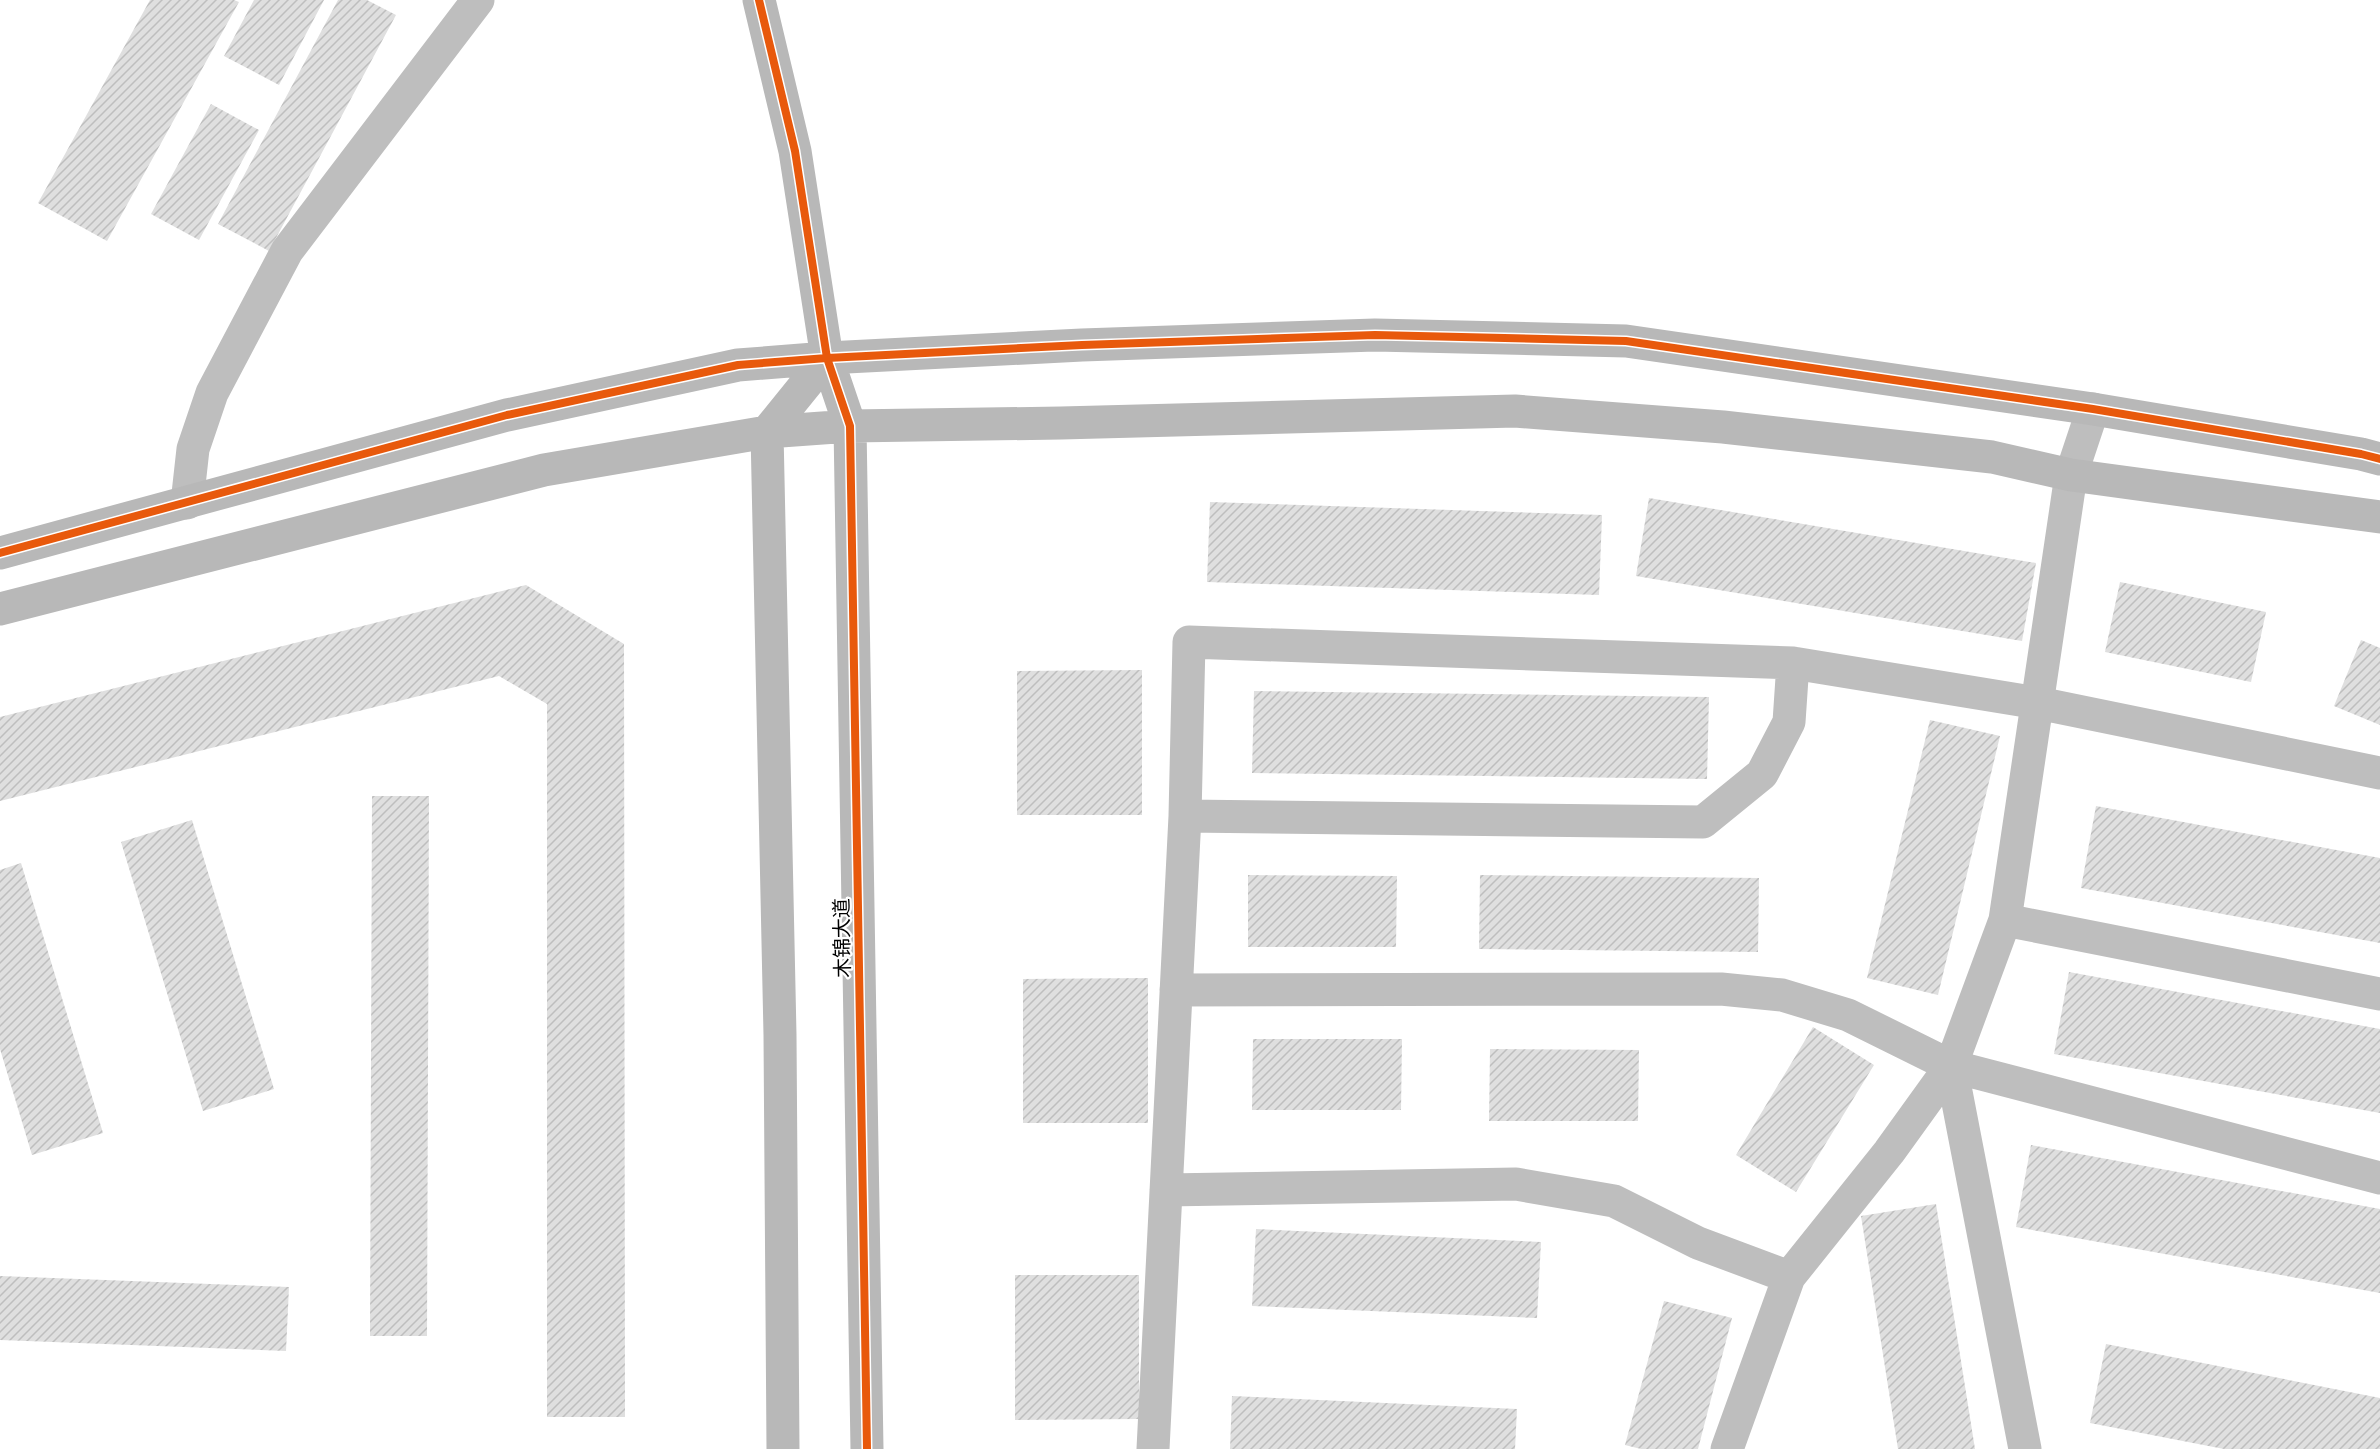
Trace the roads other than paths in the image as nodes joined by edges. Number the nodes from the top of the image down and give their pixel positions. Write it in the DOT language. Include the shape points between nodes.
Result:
graph roads {
  1 [pos="478,0"];
  2 [pos="759,0"];
  3 [pos="827,358"];
  4 [pos="2093,409"];
  5 [pos="850,426"];
  6 [pos="767,432"];
  7 [pos="2380,459"];
  8 [pos="2071,475"];
  9 [pos="187,503"];
  10 [pos="2380,518"];
  11 [pos="0,553"];
  12 [pos="0,609"];
  13 [pos="1793,663"];
  14 [pos="2038,703"];
  15 [pos="2380,772"];
  16 [pos="1185,816"];
  17 [pos="2005,920"];
  18 [pos="1176,990"];
  19 [pos="2380,994"];
  20 [pos="1951,1066"];
  21 [pos="2380,1178"];
  22 [pos="1166,1190"];
  23 [pos="1790,1277"];
  24 [pos="783,1449"];
  25 [pos="867,1449"];
  26 [pos="1153,1449"];
  27 [pos="1727,1449"];
  28 [pos="2025,1449"];
  1 -- 9 [label="street" via="287,251 212,393 193,448"];
  2 -- 3 [label="street, 木锦大道" via="795,151"];
  3 -- 4 [label="street" via="1375,335 1626,340"];
  3 -- 5 [label="street, 木锦大道"];
  3 -- 6 [label="street"];
  3 -- 9 [label="street" via="738,365 507,415"];
  4 -- 7 [label="street"];
  4 -- 8 [label="street"];
  5 -- 6 [label="street"];
  5 -- 8 [label="street" via="1515,411 1723,427 1992,457"];
  5 -- 25 [label="street, 木锦大道"];
  6 -- 12 [label="street" via="544,470"];
  6 -- 24 [label="street" via="780,1035"];
  8 -- 10 [label="street"];
  8 -- 14 [label="street"];
  9 -- 11 [label="street"];
  13 -- 14 [label="street"];
  13 -- 16 [label="street" via="1789,723 1762,774 1703,822"];
  13 -- 16 [label="street" via="1189,642"];
  14 -- 15 [label="street"];
  14 -- 17 [label="street"];
  16 -- 18 [label="street"];
  17 -- 19 [label="street"];
  17 -- 20 [label="street"];
  18 -- 20 [label="street" via="1721,989 1782,994 1848,1015"];
  18 -- 22 [label="street"];
  20 -- 21 [label="street"];
  20 -- 23 [label="street"];
  20 -- 28 [label="street"];
  22 -- 23 [label="street" via="1516,1184 1614,1201 1698,1243"];
  22 -- 26 [label="street"];
  23 -- 27 [label="street"];
}
